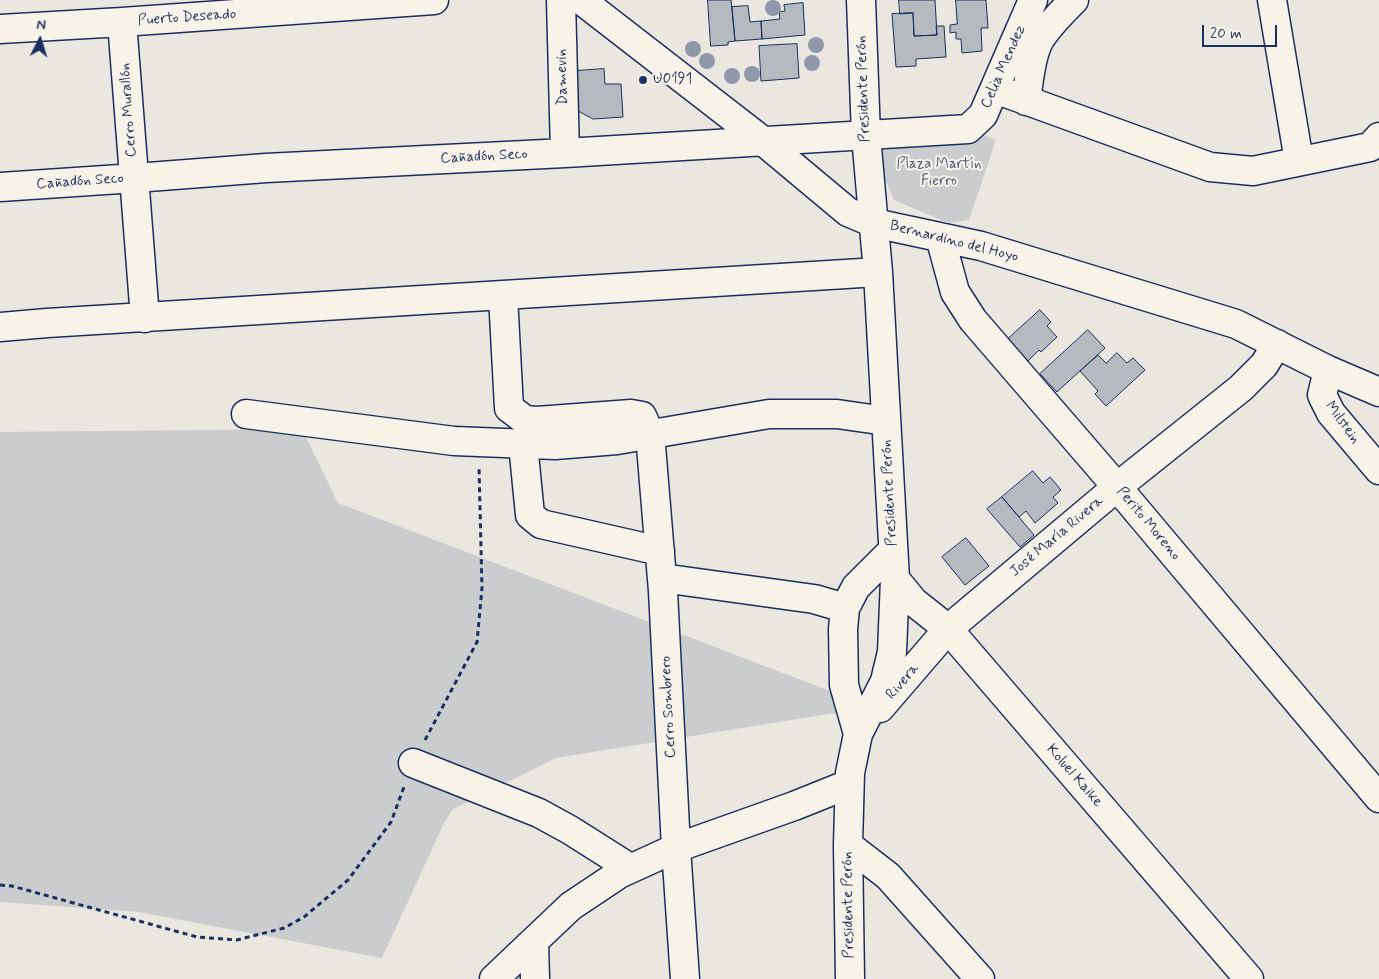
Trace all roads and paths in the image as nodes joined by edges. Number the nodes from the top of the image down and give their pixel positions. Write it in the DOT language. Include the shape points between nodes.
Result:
graph roads {
  1 [pos="434,0"];
  2 [pos="561,0"];
  3 [pos="861,0"];
  4 [pos="1033,0"];
  5 [pos="1074,0"];
  6 [pos="1272,0"];
  7 [pos="595,3"];
  8 [pos="122,22"];
  9 [pos="0,29"];
  10 [pos="995,89"];
  11 [pos="1026,101"];
  12 [pos="968,129"];
  13 [pos="866,136"];
  14 [pos="1379,137"];
  15 [pos="763,141"];
  16 [pos="565,153"];
  17 [pos="1299,161"];
  18 [pos="135,178"];
  19 [pos="0,187"];
  20 [pos="874,223"];
  21 [pos="940,237"];
  22 [pos="878,272"];
  23 [pos="503,296"];
  24 [pos="146,318"];
  25 [pos="0,328"];
  26 [pos="1277,344"];
  27 [pos="1328,370"];
  28 [pos="1379,392"];
  29 [pos="246,414"];
  30 [pos="886,421"];
  31 [pos="650,434"];
  32 [pos="478,442"];
  33 [pos="523,444"];
  34 [pos="1379,470"];
  35 [pos="1117,487"];
  36 [pos="893,550"];
  37 [pos="660,551"];
  38 [pos="662,578"];
  39 [pos="895,579"];
  40 [pos="845,608"];
  41 [pos="948,630"];
  42 [pos="858,734"];
  43 [pos="413,763"];
  44 [pos="849,784"];
  45 [pos="1379,798"];
  46 [pos="848,845"];
  47 [pos="676,848"];
  48 [pos="630,868"];
  49 [pos="0,885"];
  50 [pos="534,942"];
  51 [pos="494,979"];
  52 [pos="536,979"];
  53 [pos="685,979"];
  54 [pos="850,979"];
  55 [pos="980,979"];
  56 [pos="1249,979"];
  1 -- 8 [label="street, Puerto Deseado"];
  2 -- 16 [label="street, Damevin"];
  3 -- 13 [label="street, Presidente Perón"];
  4 -- 10 [label="street, Celia Mendez"];
  5 -- 11 [label="street" via="1039,42 1032,62"];
  6 -- 17 [label="street"];
  7 -- 15 [label="street, Bernardino del Hoyo"];
  8 -- 9 [label="street, Puerto Deseado"];
  8 -- 18 [label="street, Cerro Murallón"];
  10 -- 11 [label="street"];
  10 -- 12 [label="street, Celia Mendez" via="983,115"];
  11 -- 17 [label="street" via="1210,167 1254,171"];
  12 -- 13 [label="street, Cañadón Seco"];
  13 -- 15 [label="street, Cañadón Seco"];
  13 -- 20 [label="street, Presidente Perón"];
  14 -- 17 [label="street" via="1370,147"];
  15 -- 16 [label="street, Cañadón Seco"];
  15 -- 20 [label="street, Bernardino del Hoyo" via="848,212"];
  16 -- 18 [label="street, Cañadón Seco"];
  18 -- 19 [label="street, Cañadón Seco"];
  18 -- 24 [label="street, Cerro Murallón"];
  20 -- 21 [label="street, Bernardino del Hoyo"];
  20 -- 22 [label="street, Presidente Perón"];
  21 -- 26 [label="street, Bernardino del Hoyo" via="981,246 1236,324"];
  21 -- 35 [label="street, Perito Moreno" via="955,292 973,320"];
  22 -- 23 [label="street"];
  22 -- 30 [label="street, Presidente Perón"];
  23 -- 24 [label="street"];
  23 -- 31 [label="street" via="509,408 524,420 537,421 631,414 642,416"];
  24 -- 25 [label="street"];
  26 -- 27 [label="street, Bernardino del Hoyo"];
  26 -- 35 [label="street, José María Rivera" via="1264,365 1241,388"];
  27 -- 28 [label="street, Bernardino del Hoyo"];
  27 -- 34 [label="street, Milstein" via="1322,395 1331,413"];
  29 -- 32 [label="street"];
  30 -- 31 [label="street" via="837,414 769,414"];
  30 -- 36 [label="street, Presidente Perón"];
  31 -- 33 [label="street" via="555,445"];
  31 -- 37 [label="street, Cerro Sombrero"];
  32 -- 33 [label="street"];
  32 -- 43 [label="path" via="482,588 478,642"];
  33 -- 37 [label="street" via="530,515 541,524"];
  35 -- 41 [label="street, José María Rivera"];
  35 -- 45 [label="street, Perito Moreno"];
  36 -- 39 [label="street, Presidente Perón"];
  36 -- 40 [label="street" via="856,587"];
  37 -- 38 [label="street, Cerro Sombrero"];
  38 -- 40 [label="street" via="814,600"];
  38 -- 47 [label="street, Cerro Sombrero"];
  39 -- 41 [label="street, Koluel Kaike" via="914,602"];
  39 -- 42 [label="street, Presidente Perón" via="892,652 885,681"];
  40 -- 42 [label="street" via="844,685"];
  41 -- 42 [label="street, Rivera"];
  41 -- 56 [label="street, Koluel Kaike"];
  42 -- 44 [label="street, Presidente Perón"];
  43 -- 48 [label="street" via="539,813"];
  43 -- 49 [label="path" via="391,822 348,880 304,917 284,928 236,940 197,937"];
  44 -- 46 [label="street, Presidente Perón"];
  44 -- 47 [label="street"];
  46 -- 54 [label="street, Presidente Perón"];
  46 -- 55 [label="street" via="888,876"];
  47 -- 48 [label="street"];
  47 -- 53 [label="street, Cerro Sombrero"];
  48 -- 50 [label="street" via="571,906"];
  50 -- 51 [label="street"];
  50 -- 52 [label="street"];
}
